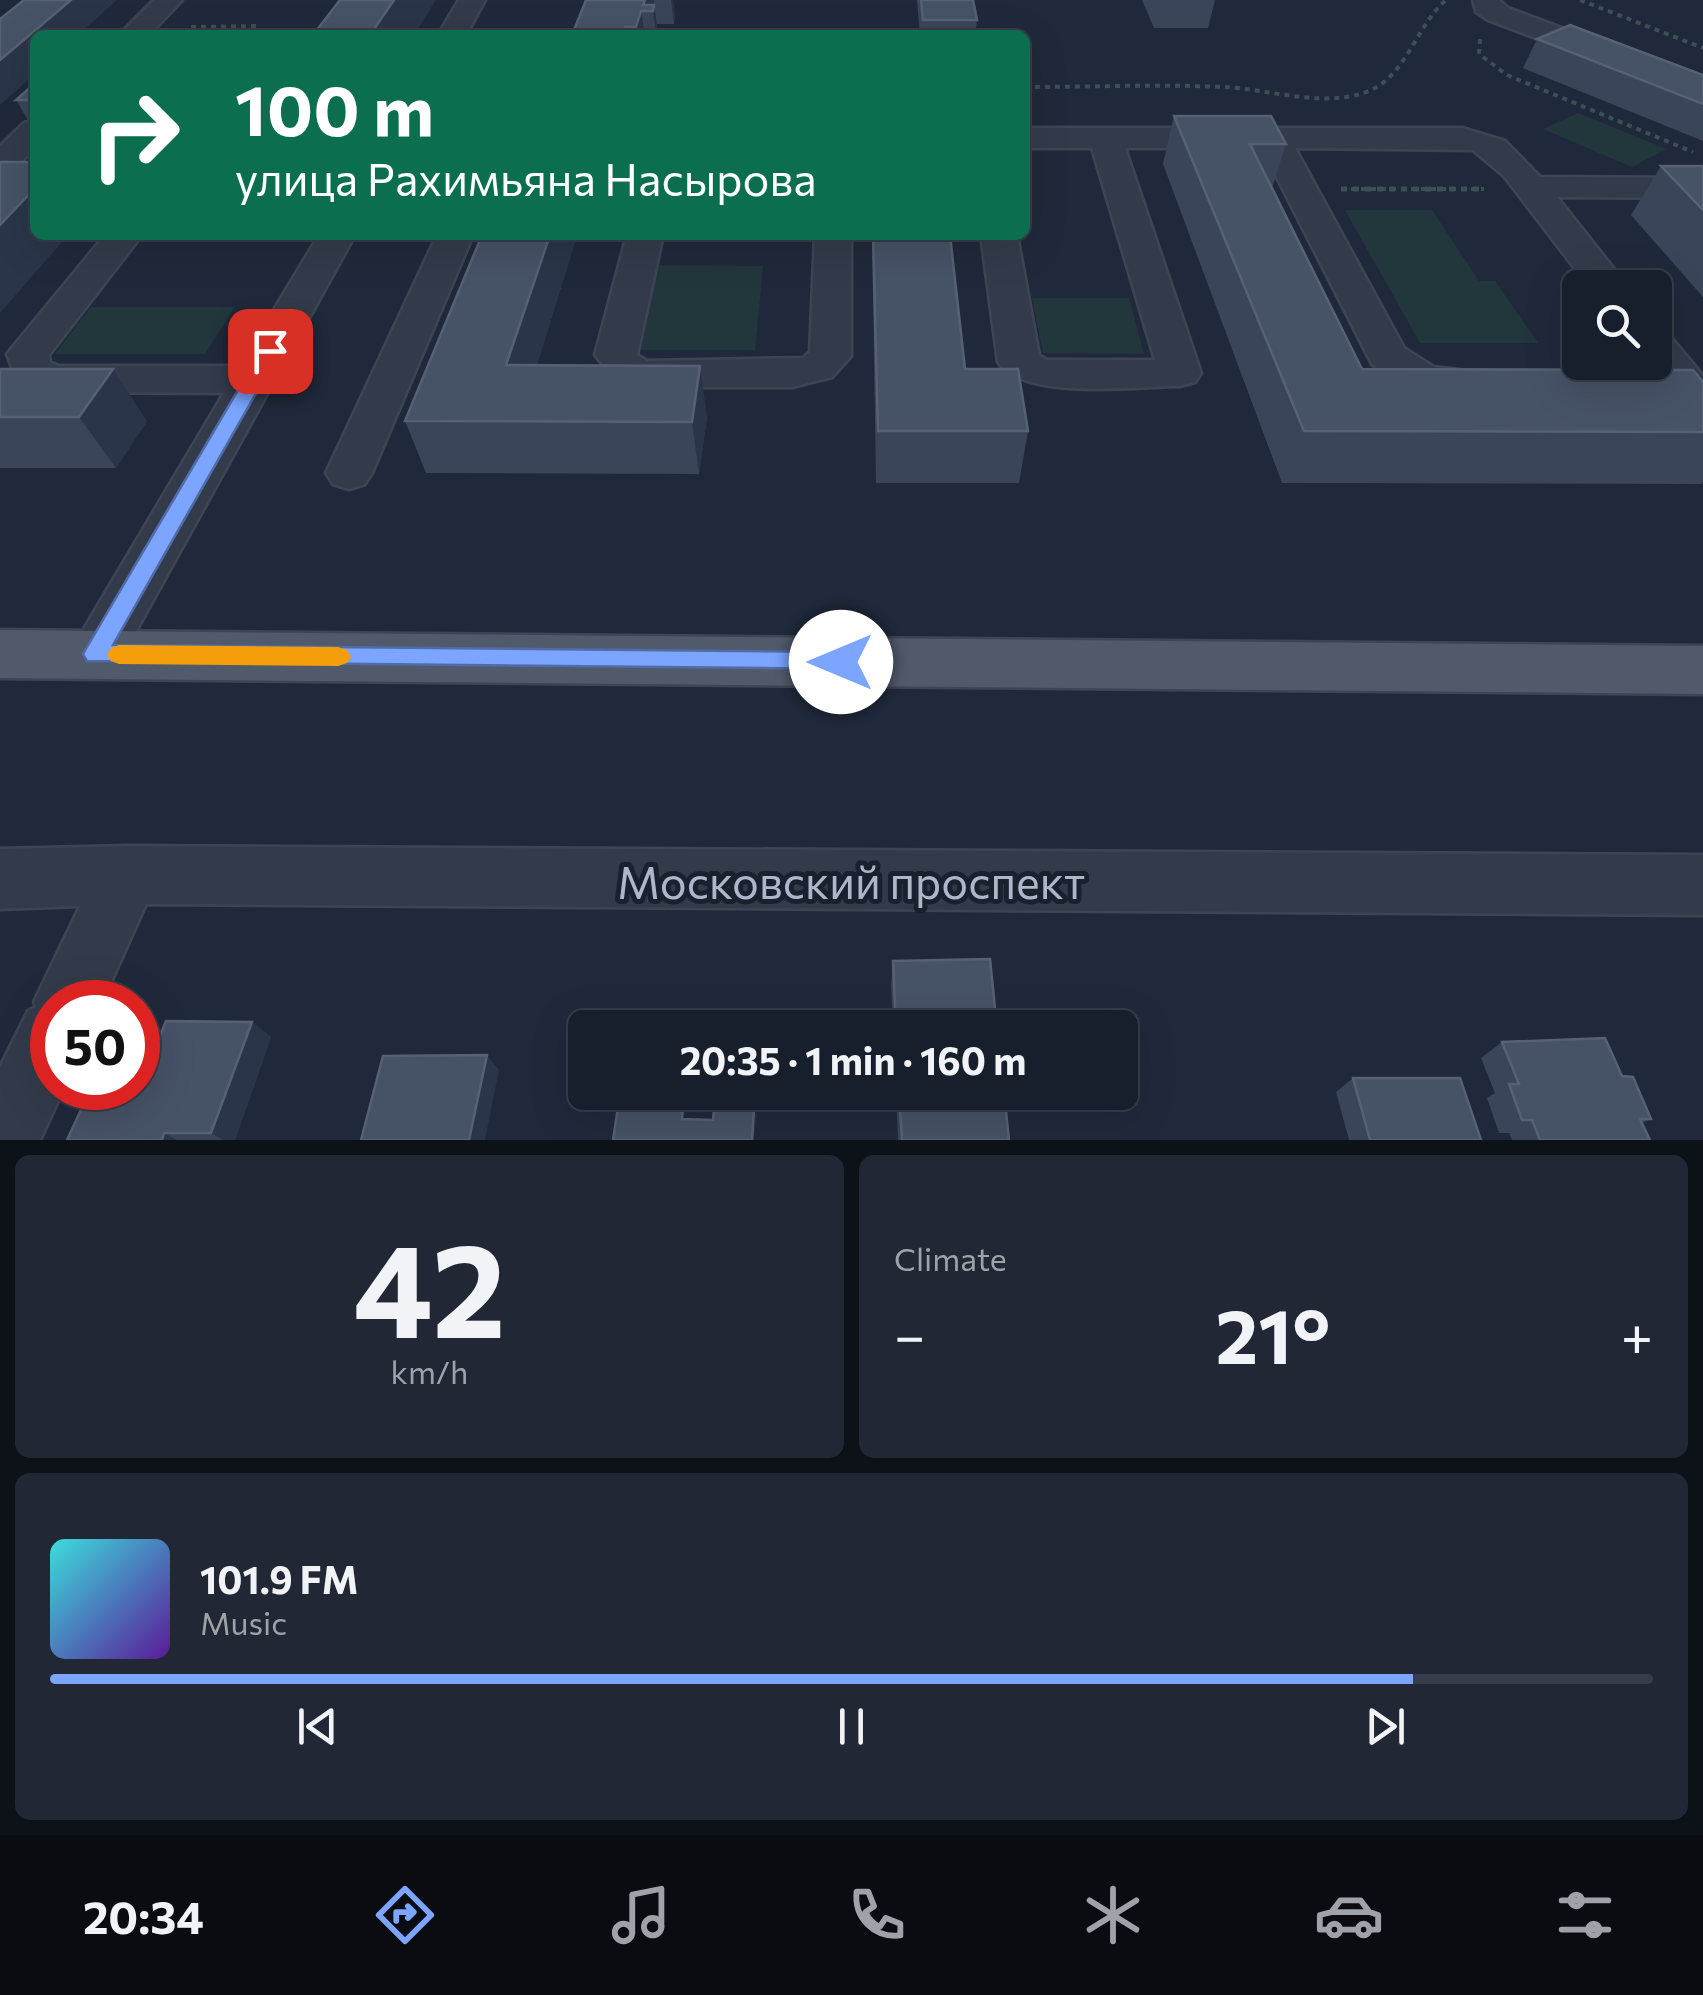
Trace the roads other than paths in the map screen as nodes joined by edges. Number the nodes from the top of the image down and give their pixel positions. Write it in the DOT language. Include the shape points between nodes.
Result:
graph roads {
  1 [pos="169,0"];
  2 [pos="472,0"];
  3 [pos="1492,7"];
  4 [pos="138,30"];
  5 [pos="455,30"];
  6 [pos="1703,92"];
  7 [pos="30,135"];
  8 [pos="1030,138"];
  9 [pos="1106,138"];
  10 [pos="1273,138"];
  11 [pos="0,164"];
  12 [pos="0,178"];
  13 [pos="30,178"];
  14 [pos="1531,188"];
  15 [pos="1703,188"];
  16 [pos="120,240"];
  17 [pos="334,240"];
  18 [pos="453,240"];
  19 [pos="643,240"];
  20 [pos="833,240"];
  21 [pos="1000,240"];
  22 [pos="1596,270"];
  23 [pos="1672,365"];
  24 [pos="254,380"];
  25 [pos="1501,383"];
  26 [pos="1631,383"];
  27 [pos="1695,393"];
  28 [pos="350,473"];
  29 [pos="0,654"];
  30 [pos="96,654"];
  31 [pos="1703,670"];
  32 [pos="128,876"];
  33 [pos="0,880"];
  34 [pos="1703,885"];
  35 [pos="78,980"];
  36 [pos="30,1083"];
  37 [pos="3,1140"];
  1 -- 4 [label="street"];
  2 -- 5 [label="street"];
  3 -- 6 [label="street"];
  7 -- 11 [label="street"];
  8 -- 9 [label="street"];
  9 -- 10 [label="street"];
  9 -- 21 [label="street" via="1180,373 1025,368"];
  10 -- 14 [label="street" via="1476,140 1501,151"];
  10 -- 25 [label="street" via="1397,366 1428,380"];
  12 -- 13 [label="street"];
  14 -- 15 [label="street"];
  14 -- 22 [label="street"];
  16 -- 24 [label="street" via="28,354 31,370 52,379"];
  17 -- 24 [label="street"];
  18 -- 28 [label="street"];
  19 -- 20 [label="street" via="619,362 647,374 792,374 817,368 830,356"];
  23 -- 27 [label="street"];
  24 -- 30 [label="street"];
  26 -- 27 [label="street"];
  29 -- 30 [label="main road"];
  30 -- 31 [label="main road"];
  32 -- 33 [label="street, Московский проспект"];
  32 -- 34 [label="street, Московский проспект"];
  32 -- 35 [label="street"];
  36 -- 37 [label="street"];
}
